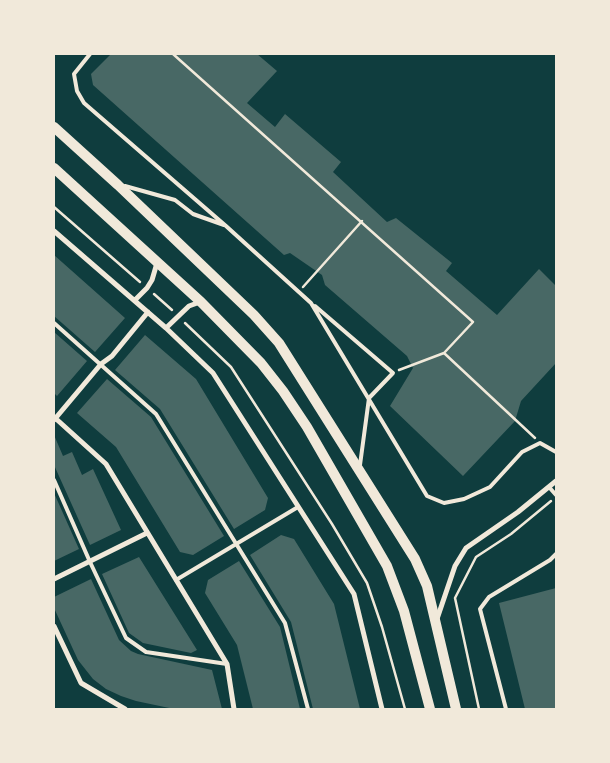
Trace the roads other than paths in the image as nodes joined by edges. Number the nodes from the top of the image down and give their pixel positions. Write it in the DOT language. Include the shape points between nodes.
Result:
graph roads {
  1 [pos="90,54"];
  2 [pos="54,127"];
  3 [pos="54,162"];
  4 [pos="54,168"];
  5 [pos="118,185"];
  6 [pos="82,194"];
  7 [pos="226,226"];
  8 [pos="54,231"];
  9 [pos="157,262"];
  10 [pos="135,300"];
  11 [pos="201,302"];
  12 [pos="312,303"];
  13 [pos="148,312"];
  14 [pos="54,323"];
  15 [pos="166,328"];
  16 [pos="101,364"];
  17 [pos="369,398"];
  18 [pos="54,419"];
  19 [pos="556,452"];
  20 [pos="359,469"];
  21 [pos="54,480"];
  22 [pos="556,481"];
  23 [pos="549,487"];
  24 [pos="556,495"];
  25 [pos="298,507"];
  26 [pos="147,533"];
  27 [pos="236,545"];
  28 [pos="556,554"];
  29 [pos="90,562"];
  30 [pos="54,579"];
  31 [pos="176,580"];
  32 [pos="436,624"];
  33 [pos="54,626"];
  34 [pos="227,664"];
  35 [pos="125,709"];
  36 [pos="234,709"];
  37 [pos="308,709"];
  38 [pos="382,709"];
  39 [pos="430,709"];
  40 [pos="456,709"];
  41 [pos="506,709"];
  1 -- 7 [label="lane" via="74,74 77,91 84,103"];
  2 -- 5 [label="main road"];
  3 -- 6 [label="main road"];
  4 -- 6 [label="main road"];
  5 -- 7 [label="lane" via="176,200 193,214"];
  5 -- 20 [label="main road" via="279,343"];
  6 -- 9 [label="main road"];
  7 -- 12 [label="lane"];
  8 -- 10 [label="street"];
  9 -- 10 [label="street" via="152,280"];
  9 -- 11 [label="main road"];
  10 -- 13 [label="street"];
  11 -- 15 [label="street" via="189,306"];
  11 -- 39 [label="main road" via="261,363 283,391 387,566 404,611"];
  12 -- 17 [label="lane"];
  12 -- 17 [label="lane" via="393,373"];
  13 -- 15 [label="street"];
  13 -- 16 [label="street" via="112,356"];
  14 -- 16 [label="lane"];
  15 -- 25 [label="street" via="213,373"];
  16 -- 18 [label="street"];
  16 -- 27 [label="lane" via="156,414"];
  17 -- 19 [label="lane" via="427,496 444,503 464,499 490,487 522,452 540,443"];
  17 -- 20 [label="lane"];
  18 -- 26 [label="street" via="106,464"];
  20 -- 32 [label="main road" via="415,559 427,586"];
  21 -- 29 [label="lane"];
  22 -- 23 [label="street"];
  23 -- 24 [label="lane"];
  23 -- 32 [label="street" via="466,548 455,566"];
  25 -- 27 [label="lane"];
  25 -- 38 [label="street" via="354,594"];
  26 -- 29 [label="street"];
  26 -- 31 [label="street"];
  27 -- 31 [label="lane"];
  27 -- 37 [label="lane" via="285,623"];
  28 -- 41 [label="lane" via="489,597 480,609"];
  29 -- 30 [label="street"];
  29 -- 34 [label="lane" via="126,638 146,652"];
  31 -- 34 [label="street"];
  32 -- 40 [label="main road"];
  33 -- 35 [label="street" via="82,683"];
  34 -- 36 [label="street"];
}
